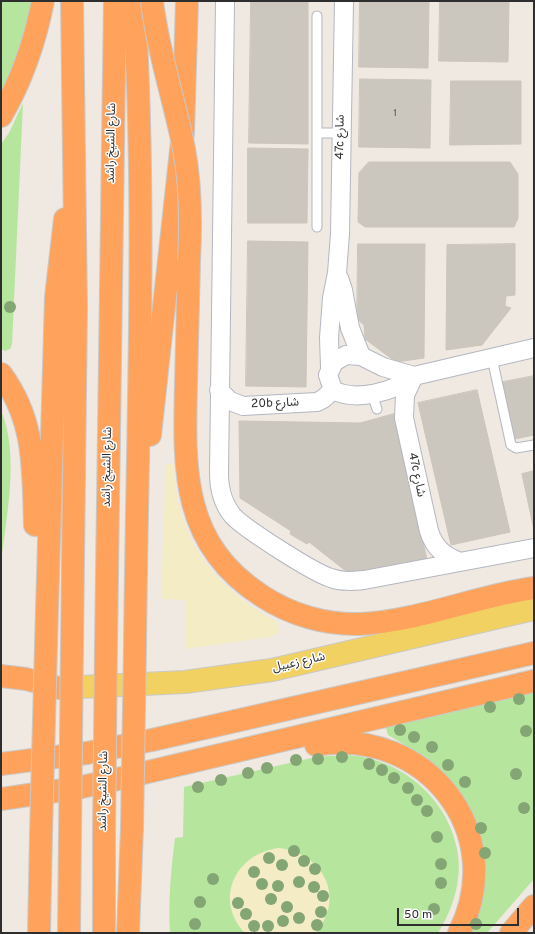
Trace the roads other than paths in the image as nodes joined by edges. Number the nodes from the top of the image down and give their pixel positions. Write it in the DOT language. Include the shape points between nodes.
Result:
graph roads {
  1 [pos="43,1"];
  2 [pos="72,1"];
  3 [pos="114,1"];
  4 [pos="134,1"];
  5 [pos="152,1"];
  6 [pos="187,1"];
  7 [pos="225,1"];
  8 [pos="344,1"];
  9 [pos="316,16"];
  10 [pos="1,116"];
  11 [pos="318,133"];
  12 [pos="341,133"];
  13 [pos="75,165"];
  14 [pos="317,227"];
  15 [pos="337,273"];
  16 [pos="534,348"];
  17 [pos="361,356"];
  18 [pos="492,358"];
  19 [pos="330,367"];
  20 [pos="1,374"];
  21 [pos="414,376"];
  22 [pos="219,390"];
  23 [pos="333,390"];
  24 [pos="534,444"];
  25 [pos="137,486"];
  26 [pos="534,548"];
  27 [pos="458,561"];
  28 [pos="47,586"];
  29 [pos="534,588"];
  30 [pos="534,609"];
  31 [pos="534,653"];
  32 [pos="1,676"];
  33 [pos="534,681"];
  34 [pos="59,688"];
  35 [pos="1,690"];
  36 [pos="1,764"];
  37 [pos="118,778"];
  38 [pos="1,799"];
  39 [pos="131,861"];
  40 [pos="39,903"];
  41 [pos="534,906"];
  42 [pos="32,933"];
  43 [pos="39,933"];
  44 [pos="69,933"];
  45 [pos="104,933"];
  46 [pos="128,933"];
  47 [pos="138,933"];
  48 [pos="459,933"];
  49 [pos="511,933"];
  1 -- 10 [label="highway" via="30,53 20,80"];
  2 -- 13 [label="highway"];
  3 -- 45 [label="highway, شارع الشيخ راشد, bridge"];
  4 -- 25 [label="highway" via="138,56 140,194"];
  5 -- 29 [label="highway, bridge" via="187,173 190,219 185,429 187,480 191,499 205,534 215,550 240,579 260,595 307,617 343,624 400,618"];
  6 -- 25 [label="highway" via="186,74 177,192 149,438"];
  7 -- 22 [label="street"];
  8 -- 12 [label="street, 47c شارع"];
  9 -- 11 [label="lane"];
  11 -- 12 [label="lane"];
  11 -- 14 [label="lane"];
  12 -- 15 [label="street, 47c شارع"];
  13 -- 28 [label="highway" via="63,230 56,297"];
  13 -- 44 [label="highway, bridge" via="76,307"];
  15 -- 17 [label="street, 47c شارع" via="350,328"];
  15 -- 19 [label="street, 47c شارع" via="329,338"];
  16 -- 18 [label="street"];
  17 -- 19 [label="street" via="339,358"];
  17 -- 21 [label="street" via="383,367"];
  18 -- 21 [label="street"];
  18 -- 24 [label="lane" via="511,445 516,448"];
  19 -- 23 [label="street, 47c شارع" via="328,375"];
  20 -- 28 [label="highway" via="17,400 29,435 35,530"];
  21 -- 23 [label="street" via="374,402"];
  21 -- 27 [label="street, 47c شارع" via="400,401 429,531 442,553"];
  22 -- 23 [label="street, 20b شارع" via="230,401 243,406 317,402"];
  22 -- 27 [label="street" via="219,485 227,506 242,524 311,570 342,581 364,580"];
  25 -- 39 [label="highway, bridge"];
  26 -- 27 [label="street"];
  28 -- 40 [label="highway, bridge"];
  30 -- 34 [label="main road, شارع زعبيل" via="272,670 185,682"];
  31 -- 36 [label="highway" via="137,743 88,753"];
  32 -- 34 [label="highway" via="26,679"];
  33 -- 37 [label="highway"];
  34 -- 35 [label="highway"];
  37 -- 38 [label="highway" via="77,788"];
  37 -- 48 [label="highway" via="162,778 333,742 366,744 396,753 411,760 437,781 456,807 467,832 473,852 474,885 467,917"];
  39 -- 46 [label="highway"];
  39 -- 47 [label="highway" via="136,891"];
  40 -- 42 [label="highway"];
  40 -- 43 [label="highway"];
  41 -- 49 [label="highway"];
}
